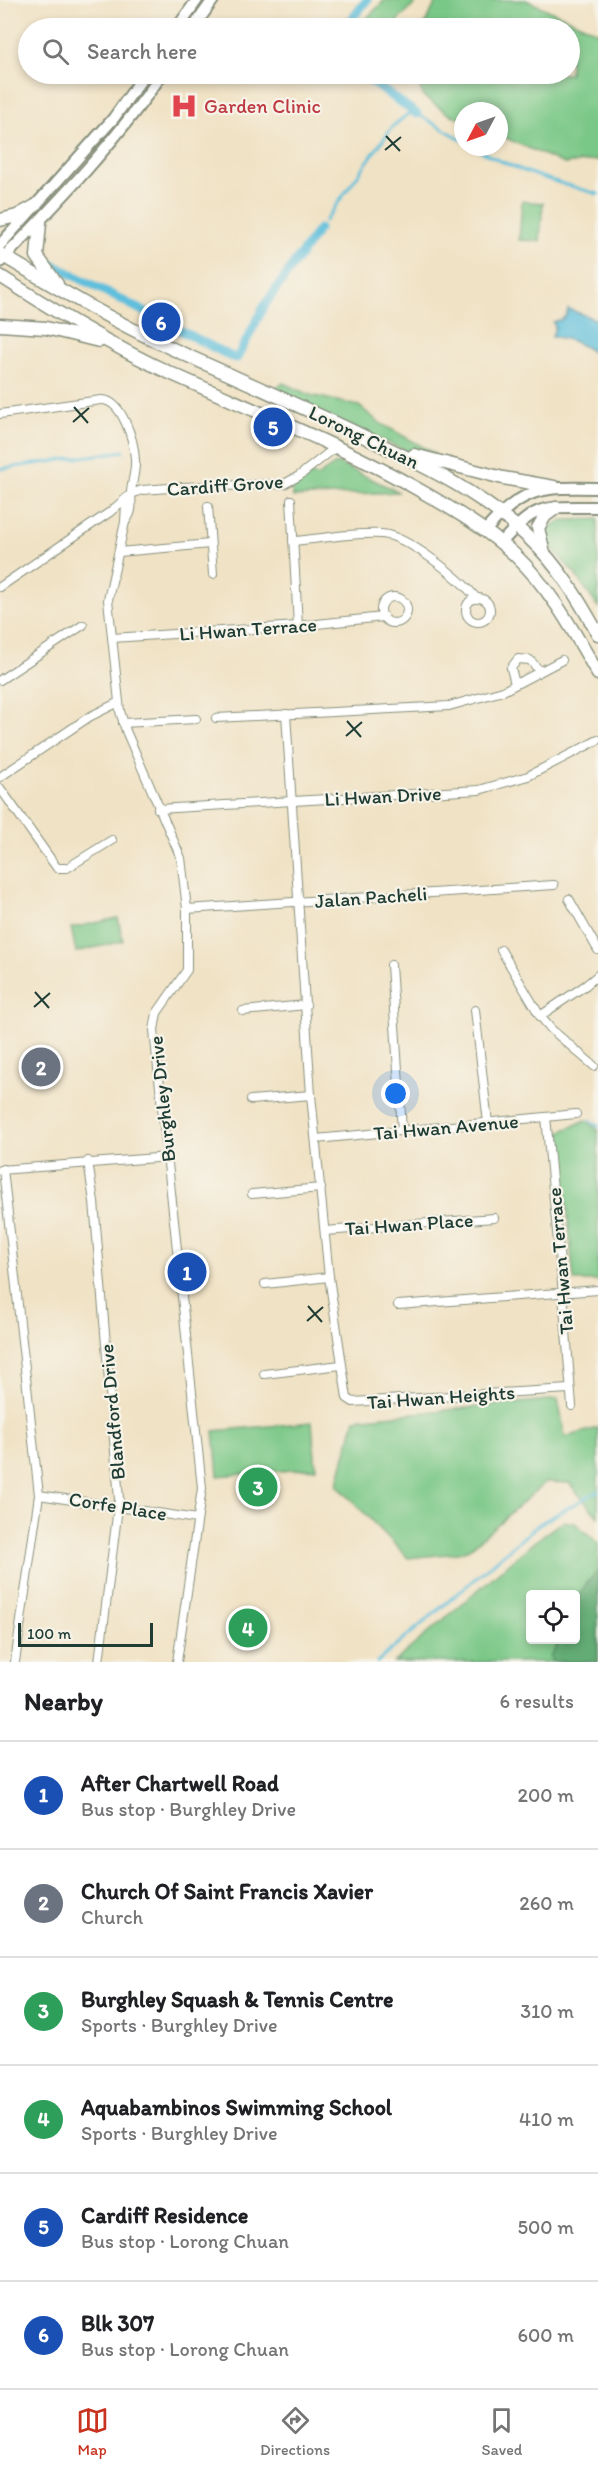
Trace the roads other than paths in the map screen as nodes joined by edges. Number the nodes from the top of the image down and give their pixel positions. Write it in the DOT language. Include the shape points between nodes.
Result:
graph roads {
  1 [pos="197,0"];
  2 [pos="213,0"];
  3 [pos="184,18"];
  4 [pos="200,18"];
  5 [pos="138,84"];
  6 [pos="155,84"];
  7 [pos="35,206"];
  8 [pos="0,220"];
  9 [pos="40,223"];
  10 [pos="1,255"];
  11 [pos="0,276"];
  12 [pos="64,292"];
  13 [pos="0,325"];
  14 [pos="120,348"];
  15 [pos="0,414"];
  16 [pos="336,447"];
  17 [pos="393,450"];
  18 [pos="555,488"];
  19 [pos="598,488"];
  20 [pos="131,494"];
  21 [pos="291,500"];
  22 [pos="208,506"];
  23 [pos="598,507"];
  24 [pos="556,508"];
  25 [pos="110,512"];
  26 [pos="500,513"];
  27 [pos="125,522"];
  28 [pos="516,526"];
  29 [pos="485,531"];
  30 [pos="293,541"];
  31 [pos="501,543"];
  32 [pos="210,544"];
  33 [pos="118,552"];
  34 [pos="548,558"];
  35 [pos="213,574"];
  36 [pos="0,587"];
  37 [pos="477,599"];
  38 [pos="384,618"];
  39 [pos="83,625"];
  40 [pos="298,626"];
  41 [pos="598,634"];
  42 [pos="112,638"];
  43 [pos="562,660"];
  44 [pos="539,670"];
  45 [pos="598,674"];
  46 [pos="0,681"];
  47 [pos="515,684"];
  48 [pos="119,702"];
  49 [pos="286,714"];
  50 [pos="216,718"];
  51 [pos="196,719"];
  52 [pos="123,723"];
  53 [pos="598,740"];
  54 [pos="0,777"];
  55 [pos="0,788"];
  56 [pos="290,802"];
  57 [pos="158,809"];
  58 [pos="112,840"];
  59 [pos="554,885"];
  60 [pos="569,899"];
  61 [pos="298,903"];
  62 [pos="187,909"];
  63 [pos="501,950"];
  64 [pos="598,950"];
  65 [pos="391,965"];
  66 [pos="598,975"];
  67 [pos="306,1005"];
  68 [pos="475,1010"];
  69 [pos="243,1011"];
  70 [pos="540,1016"];
  71 [pos="594,1066"];
  72 [pos="311,1095"];
  73 [pos="251,1100"];
  74 [pos="576,1114"];
  75 [pos="546,1117"];
  76 [pos="488,1123"];
  77 [pos="402,1130"];
  78 [pos="316,1139"];
  79 [pos="169,1157"];
  80 [pos="88,1161"];
  81 [pos="2,1170"];
  82 [pos="321,1188"];
  83 [pos="252,1194"];
  84 [pos="494,1218"];
  85 [pos="325,1231"];
  86 [pos="329,1277"];
  87 [pos="265,1284"];
  88 [pos="598,1290"];
  89 [pos="563,1294"];
  90 [pos="398,1305"];
  91 [pos="341,1365"];
  92 [pos="264,1374"];
  93 [pos="569,1389"];
  94 [pos="572,1406"];
  95 [pos="39,1495"];
  96 [pos="118,1506"];
  97 [pos="197,1519"];
  98 [pos="15,1662"];
  99 [pos="99,1662"];
  100 [pos="177,1662"];
  1 -- 3 [label="main road"];
  2 -- 4 [label="main road"];
  5 -- 7 [label="main road" via="113,119"];
  6 -- 9 [label="main road" via="103,153"];
  7 -- 8 [label="main road"];
  7 -- 10 [label="main road"];
  9 -- 10 [label="main road"];
  9 -- 12 [label="main road" via="37,256"];
  10 -- 12 [label="main road, Lorong Chuan"];
  11 -- 14 [label="main road, Lorong Chuan"];
  12 -- 17 [label="main road, Lorong Chuan" via="173,349"];
  13 -- 14 [label="main road" via="46,328"];
  14 -- 16 [label="main road, Lorong Chuan"];
  15 -- 20 [label="street, Burghley Drive" via="111,401 121,413 134,452"];
  16 -- 20 [label="street, Cardiff Grove" via="284,484 183,487"];
  16 -- 29 [label="main road, Lorong Chuan" via="380,467"];
  17 -- 18 [label="main road"];
  17 -- 26 [label="main road, Lorong Chuan" via="455,482"];
  18 -- 19 [label="main road"];
  18 -- 26 [label="main road" via="526,495"];
  20 -- 25 [label="street"];
  20 -- 27 [label="street, Burghley Drive" via="126,503"];
  21 -- 30 [label="street"];
  22 -- 32 [label="street"];
  23 -- 24 [label="main road"];
  24 -- 28 [label="main road" via="533,513"];
  24 -- 34 [label="main road" via="538,528"];
  25 -- 27 [label="street" via="117,513"];
  25 -- 36 [label="street"];
  26 -- 28 [label="main road, Lorong Chuan"];
  26 -- 29 [label="main road"];
  27 -- 33 [label="street, Burghley Drive"];
  28 -- 31 [label="main road"];
  28 -- 34 [label="main road, Lorong Chuan"];
  29 -- 31 [label="main road, Lorong Chuan"];
  30 -- 37 [label="street" via="383,534 400,539 445,568"];
  30 -- 40 [label="street"];
  31 -- 45 [label="main road, Lorong Chuan" via="551,595"];
  32 -- 33 [label="street"];
  32 -- 35 [label="street"];
  33 -- 42 [label="street, Burghley Drive" via="108,591"];
  34 -- 41 [label="main road"];
  38 -- 40 [label="street, Li Hwan Terrace"];
  39 -- 46 [label="street"];
  40 -- 42 [label="street, Li Hwan Terrace"];
  42 -- 48 [label="street, Burghley Drive"];
  43 -- 44 [label="street"];
  44 -- 47 [label="street"];
  44 -- 47 [label="street" via="530,660 518,659 511,668"];
  47 -- 49 [label="street" via="486,698 449,706"];
  48 -- 52 [label="street, Burghley Drive"];
  48 -- 54 [label="street" via="89,717"];
  49 -- 50 [label="street"];
  49 -- 56 [label="street, Tai Hwan Heights"];
  51 -- 52 [label="street"];
  52 -- 57 [label="street, Burghley Drive"];
  53 -- 56 [label="street, Li Hwan Drive" via="528,776 479,790"];
  55 -- 58 [label="street" via="57,867 67,868"];
  56 -- 57 [label="street, Li Hwan Drive"];
  56 -- 61 [label="street, Tai Hwan Heights"];
  57 -- 62 [label="street, Burghley Drive" via="181,858"];
  59 -- 61 [label="street, Jalan Pacheli"];
  60 -- 64 [label="street"];
  61 -- 62 [label="street, Jalan Pacheli"];
  61 -- 67 [label="street, Tai Hwan Heights"];
  62 -- 79 [label="street, Burghley Drive" via="187,970 160,1008 154,1024"];
  63 -- 70 [label="street"];
  65 -- 77 [label="street"];
  66 -- 70 [label="street"];
  67 -- 69 [label="street"];
  67 -- 72 [label="street, Tai Hwan Heights"];
  68 -- 76 [label="street"];
  70 -- 71 [label="street"];
  72 -- 73 [label="street"];
  72 -- 78 [label="street, Tai Hwan Heights"];
  74 -- 75 [label="street, Tai Hwan Avenue"];
  75 -- 76 [label="street, Tai Hwan Avenue"];
  75 -- 89 [label="street, Tai Hwan Terrace"];
  76 -- 77 [label="street, Tai Hwan Avenue"];
  77 -- 78 [label="street, Tai Hwan Avenue"];
  78 -- 82 [label="street, Tai Hwan Heights"];
  79 -- 80 [label="street"];
  79 -- 97 [label="street, Burghley Drive" via="201,1462"];
  80 -- 81 [label="street"];
  80 -- 96 [label="street, Blandford Drive"];
  81 -- 95 [label="street"];
  82 -- 83 [label="street"];
  82 -- 85 [label="street, Tai Hwan Heights"];
  84 -- 85 [label="street, Tai Hwan Place"];
  85 -- 86 [label="street, Tai Hwan Heights"];
  86 -- 87 [label="street"];
  86 -- 91 [label="street, Tai Hwan Heights"];
  88 -- 89 [label="street"];
  89 -- 90 [label="street"];
  89 -- 93 [label="street, Tai Hwan Terrace"];
  91 -- 92 [label="street"];
  91 -- 93 [label="street, Tai Hwan Heights" via="347,1398 353,1402"];
  93 -- 94 [label="street, Tai Hwan Terrace"];
  95 -- 96 [label="street, Corfe Place"];
  95 -- 98 [label="street"];
  96 -- 97 [label="street, Corfe Place"];
  96 -- 99 [label="street, Blandford Drive"];
  97 -- 100 [label="street, Burghley Drive"];
}
